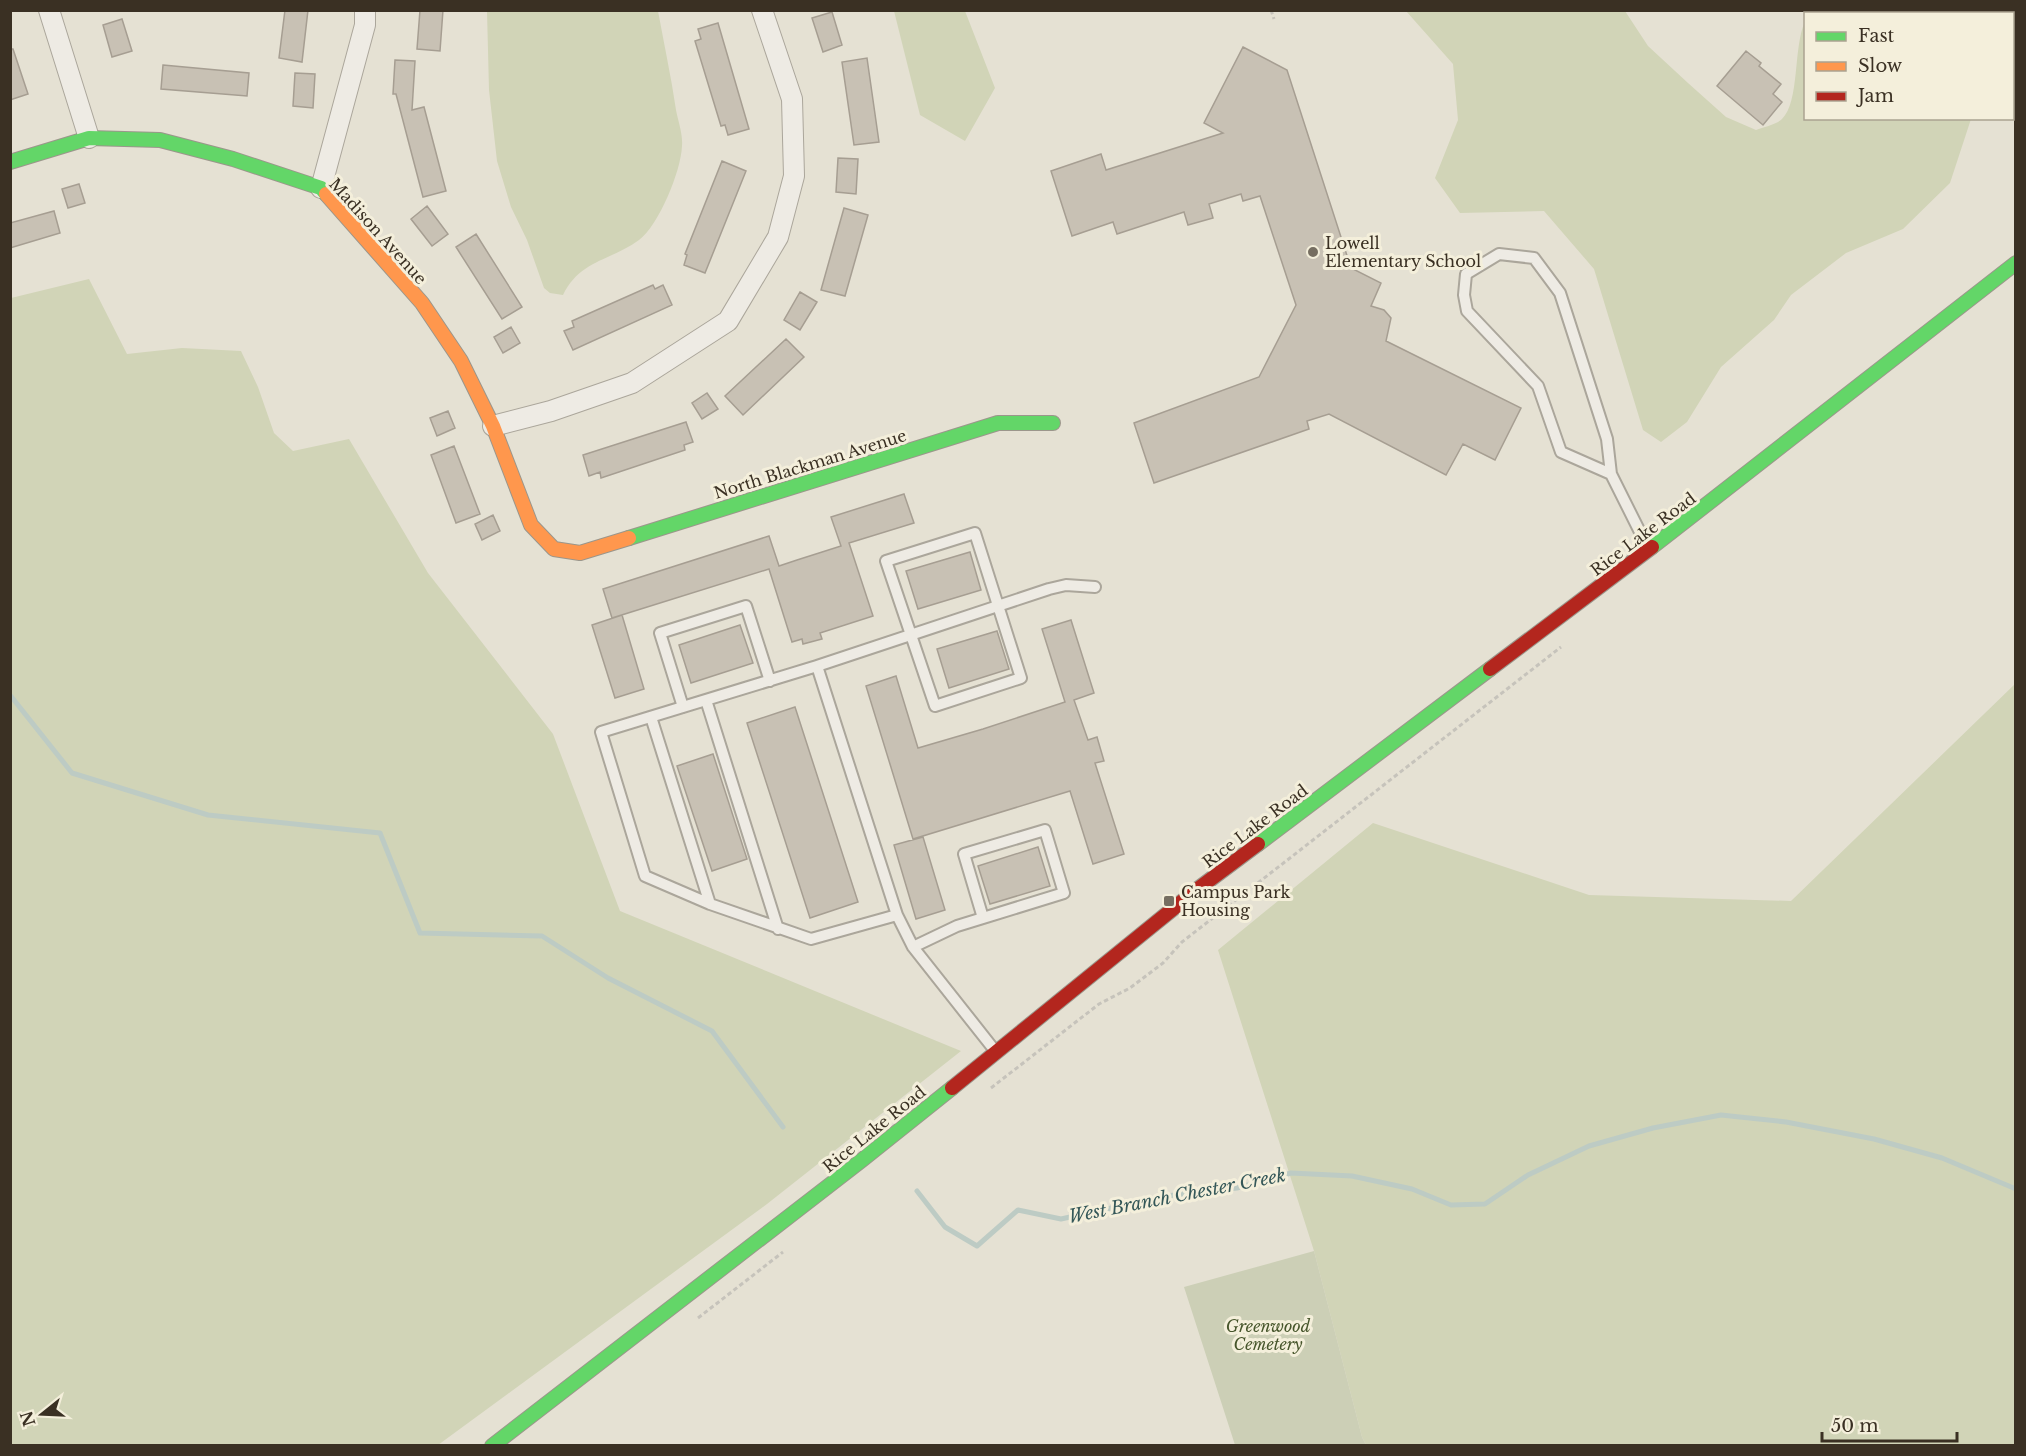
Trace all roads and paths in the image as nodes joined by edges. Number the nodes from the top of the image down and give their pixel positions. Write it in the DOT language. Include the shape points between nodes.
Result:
graph roads {
  1 [pos="49,10"];
  2 [pos="365,10"];
  3 [pos="762,10"];
  4 [pos="1271,10"];
  5 [pos="1274,19"];
  6 [pos="89,138"];
  7 [pos="10,162"];
  8 [pos="321,188"];
  9 [pos="2016,263"];
  10 [pos="1053,423"];
  11 [pos="493,426"];
  12 [pos="1611,474"];
  13 [pos="1649,550"];
  14 [pos="580,553"];
  15 [pos="1095,587"];
  16 [pos="998,605"];
  17 [pos="910,635"];
  18 [pos="1566,643"];
  19 [pos="817,666"];
  20 [pos="770,681"];
  21 [pos="706,700"];
  22 [pos="683,707"];
  23 [pos="651,717"];
  24 [pos="710,904"];
  25 [pos="897,915"];
  26 [pos="983,918"];
  27 [pos="778,929"];
  28 [pos="913,946"];
  29 [pos="996,1052"];
  30 [pos="987,1091"];
  31 [pos="784,1252"];
  32 [pos="692,1323"];
  33 [pos="492,1446"];
  1 -- 6 [label="street"];
  2 -- 8 [label="street" via="365,25"];
  3 -- 11 [label="street" via="792,99 794,176 778,237 728,321 632,383 552,411"];
  4 -- 5 [label="path"];
  6 -- 7 [label="main road, Madison Avenue"];
  6 -- 8 [label="main road, Madison Avenue" via="160,140"];
  8 -- 11 [label="main road, Madison Avenue" via="422,303 461,361"];
  9 -- 13 [label="main road, Rice Lake Road"];
  10 -- 14 [label="main road, North Blackman Avenue" via="998,423"];
  11 -- 14 [label="main road, Madison Avenue" via="531,525 554,549"];
  12 -- 12 [label="lane" via="1607,439 1560,293 1534,258 1499,254 1466,274 1467,311 1538,386 1561,452"];
  12 -- 13 [label="lane"];
  13 -- 29 [label="main road, Rice Lake Road" via="1196,891"];
  15 -- 16 [label="lane" via="1066,585"];
  16 -- 17 [label="lane"];
  16 -- 17 [label="lane" via="1022,678 935,706"];
  16 -- 17 [label="lane" via="975,533 886,561"];
  17 -- 19 [label="lane"];
  18 -- 30 [label="path" via="1182,942 1163,963 1130,988 1099,1004"];
  19 -- 20 [label="lane"];
  19 -- 25 [label="lane"];
  20 -- 21 [label="lane"];
  20 -- 22 [label="lane" via="746,606 660,633"];
  21 -- 22 [label="lane"];
  21 -- 27 [label="lane"];
  22 -- 23 [label="lane"];
  23 -- 24 [label="lane"];
  23 -- 24 [label="lane" via="601,732 645,876"];
  24 -- 27 [label="lane"];
  25 -- 27 [label="lane" via="811,939"];
  25 -- 28 [label="lane"];
  26 -- 26 [label="lane" via="964,854 1045,830 1064,893"];
  26 -- 28 [label="lane"];
  28 -- 29 [label="lane"];
  29 -- 33 [label="main road, Rice Lake Road"];
  31 -- 32 [label="path"];
}
